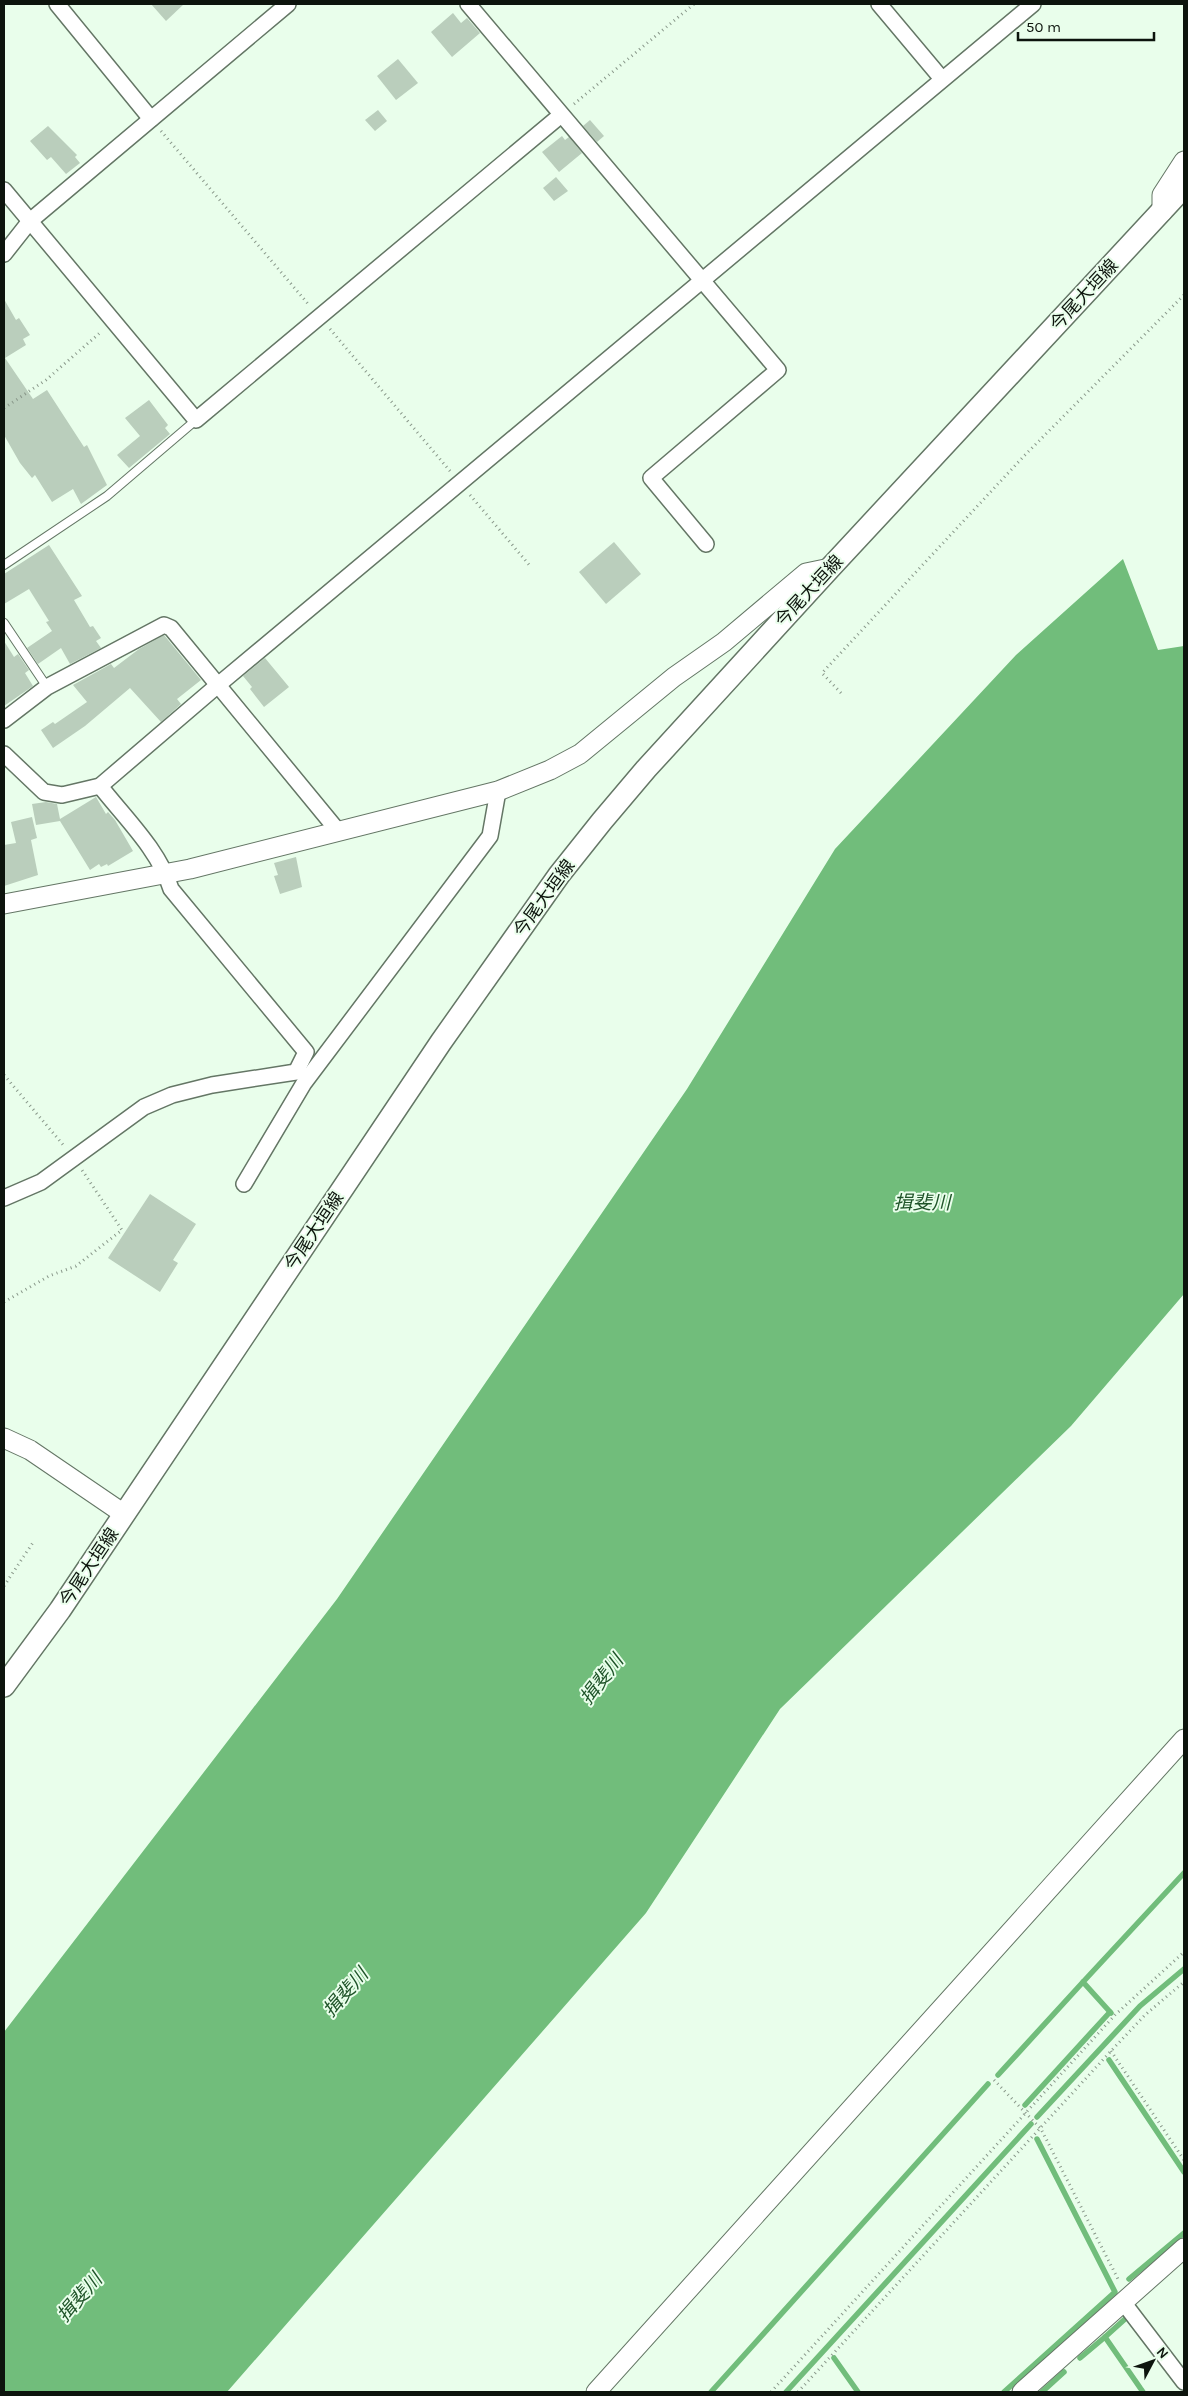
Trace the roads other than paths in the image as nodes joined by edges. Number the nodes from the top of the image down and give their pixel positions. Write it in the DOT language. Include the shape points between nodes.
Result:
graph roads {
  1 [pos="57,4"];
  2 [pos="288,4"];
  3 [pos="468,4"];
  4 [pos="879,4"];
  5 [pos="1033,4"];
  6 [pos="942,79"];
  7 [pos="561,115"];
  8 [pos="151,119"];
  9 [pos="1184,161"];
  10 [pos="1184,188"];
  11 [pos="4,190"];
  12 [pos="1162,212"];
  13 [pos="30,221"];
  14 [pos="4,254"];
  15 [pos="702,280"];
  16 [pos="196,420"];
  17 [pos="706,544"];
  18 [pos="4,565"];
  19 [pos="830,568"];
  20 [pos="4,623"];
  21 [pos="218,685"];
  22 [pos="47,687"];
  23 [pos="4,720"];
  24 [pos="4,754"];
  25 [pos="100,786"];
  26 [pos="498,791"];
  27 [pos="338,831"];
  28 [pos="166,875"];
  29 [pos="4,904"];
  30 [pos="244,1184"];
  31 [pos="4,1198"];
  32 [pos="4,1438"];
  33 [pos="124,1514"];
  34 [pos="4,1686"];
  35 [pos="1184,1740"];
  36 [pos="1184,2248"];
  37 [pos="1125,2300"];
  38 [pos="1184,2382"];
  39 [pos="596,2392"];
  40 [pos="1022,2392"];
  1 -- 8 [label="street"];
  2 -- 8 [label="street"];
  3 -- 7 [label="street"];
  4 -- 6 [label="street"];
  5 -- 6 [label="street"];
  6 -- 15 [label="street"];
  7 -- 15 [label="street"];
  7 -- 16 [label="street"];
  8 -- 13 [label="street"];
  9 -- 12 [label="street" via="1162,195"];
  10 -- 12 [label="main road, 今尾大垣線"];
  11 -- 13 [label="street"];
  12 -- 19 [label="main road, 今尾大垣線"];
  13 -- 14 [label="street"];
  13 -- 16 [label="street"];
  15 -- 17 [label="street" via="778,370 651,478"];
  15 -- 21 [label="street"];
  16 -- 18 [label="lane" via="107,496"];
  19 -- 26 [label="street" via="806,573 724,642 674,677 580,754"];
  19 -- 33 [label="main road, 今尾大垣線" via="646,769 560,875 441,1042"];
  20 -- 22 [label="lane"];
  21 -- 22 [label="street" via="171,628 164,625"];
  21 -- 25 [label="street"];
  21 -- 27 [label="street"];
  22 -- 23 [label="street"];
  24 -- 25 [label="street" via="44,792 62,795"];
  25 -- 28 [label="street" via="156,856"];
  26 -- 27 [label="street"];
  26 -- 30 [label="street" via="490,836 304,1083"];
  27 -- 28 [label="street"];
  28 -- 29 [label="street"];
  28 -- 31 [label="street" via="171,889 306,1052 296,1072 212,1085 172,1095 144,1107 40,1182"];
  32 -- 33 [label="street" via="38,1455"];
  33 -- 34 [label="main road, 今尾大垣線"];
  35 -- 39 [label="street"];
  36 -- 37 [label="street"];
  37 -- 38 [label="street"];
  37 -- 40 [label="street"];
}
